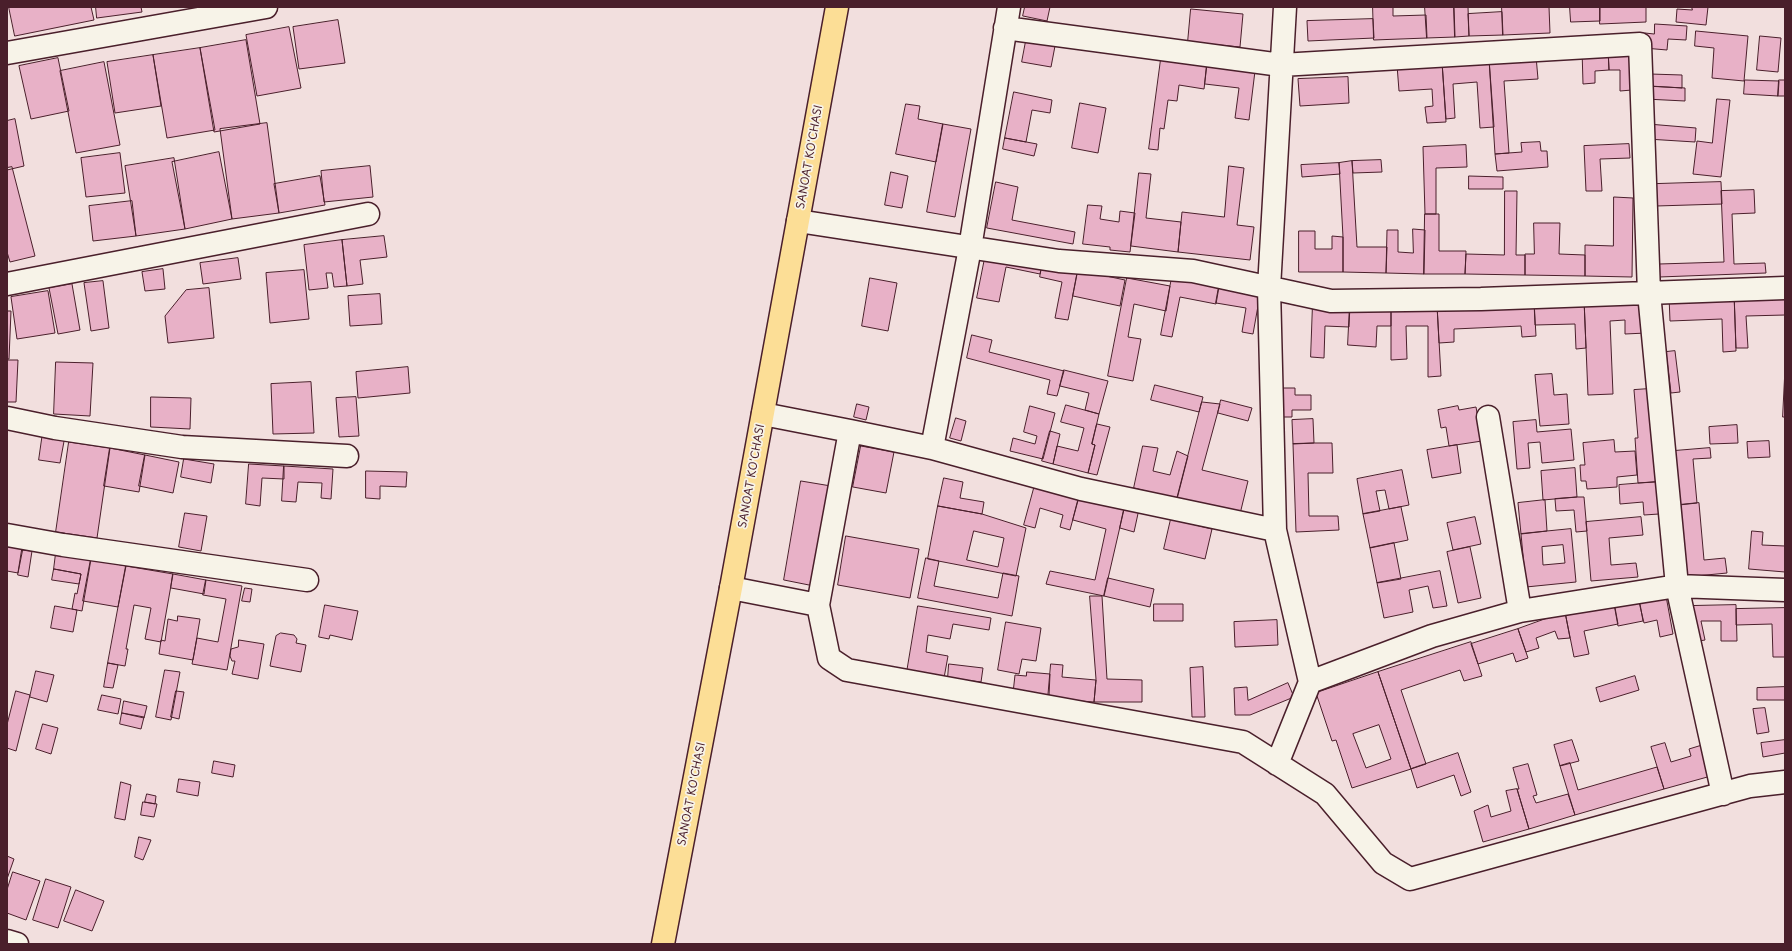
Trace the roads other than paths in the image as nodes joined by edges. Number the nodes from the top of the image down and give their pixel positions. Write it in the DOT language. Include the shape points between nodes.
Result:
graph roads {
  1 [pos="266,7"];
  2 [pos="837,7"];
  3 [pos="1009,7"];
  4 [pos="1285,7"];
  5 [pos="1005,28"];
  6 [pos="7,53"];
  7 [pos="1281,65"];
  8 [pos="368,214"];
  9 [pos="798,221"];
  10 [pos="970,248"];
  11 [pos="7,284"];
  12 [pos="1269,288"];
  13 [pos="1785,288"];
  14 [pos="1649,293"];
  15 [pos="763,414"];
  16 [pos="1488,417"];
  17 [pos="7,418"];
  18 [pos="850,431"];
  19 [pos="932,448"];
  20 [pos="347,456"];
  21 [pos="1275,530"];
  22 [pos="7,535"];
  23 [pos="307,580"];
  24 [pos="1676,586"];
  25 [pos="732,588"];
  26 [pos="1785,590"];
  27 [pos="818,605"];
  28 [pos="1520,611"];
  29 [pos="1310,682"];
  30 [pos="1277,764"];
  31 [pos="1785,782"];
  32 [pos="1723,794"];
  33 [pos="7,941"];
  34 [pos="17,944"];
  35 [pos="663,944"];
  1 -- 6 [label="street"];
  2 -- 9 [label="main road, SANOAT KO'CHASI"];
  3 -- 5 [label="street"];
  4 -- 7 [label="street"];
  5 -- 7 [label="street"];
  5 -- 10 [label="street"];
  7 -- 12 [label="street"];
  7 -- 14 [label="street" via="1640,44"];
  8 -- 11 [label="street"];
  9 -- 10 [label="street"];
  9 -- 15 [label="main road, SANOAT KO'CHASI"];
  10 -- 12 [label="street" via="1059,261 1193,271"];
  10 -- 19 [label="street"];
  12 -- 14 [label="street" via="1331,301"];
  12 -- 21 [label="street"];
  13 -- 14 [label="street"];
  14 -- 24 [label="street"];
  15 -- 18 [label="street"];
  15 -- 25 [label="main road, SANOAT KO'CHASI"];
  16 -- 28 [label="street"];
  17 -- 20 [label="street" via="55,428 182,446"];
  18 -- 19 [label="street"];
  18 -- 27 [label="street"];
  19 -- 21 [label="street" via="1081,489"];
  21 -- 29 [label="street"];
  22 -- 23 [label="street"];
  24 -- 26 [label="street"];
  24 -- 28 [label="street"];
  24 -- 32 [label="street"];
  25 -- 27 [label="street"];
  25 -- 35 [label="main road, SANOAT KO'CHASI"];
  27 -- 30 [label="street" via="829,658 847,670 1243,742"];
  28 -- 29 [label="street" via="1432,636"];
  29 -- 30 [label="street"];
  30 -- 32 [label="street" via="1325,794 1383,862 1410,879"];
  31 -- 32 [label="street" via="1750,786"];
  33 -- 34 [label="street"];
}
